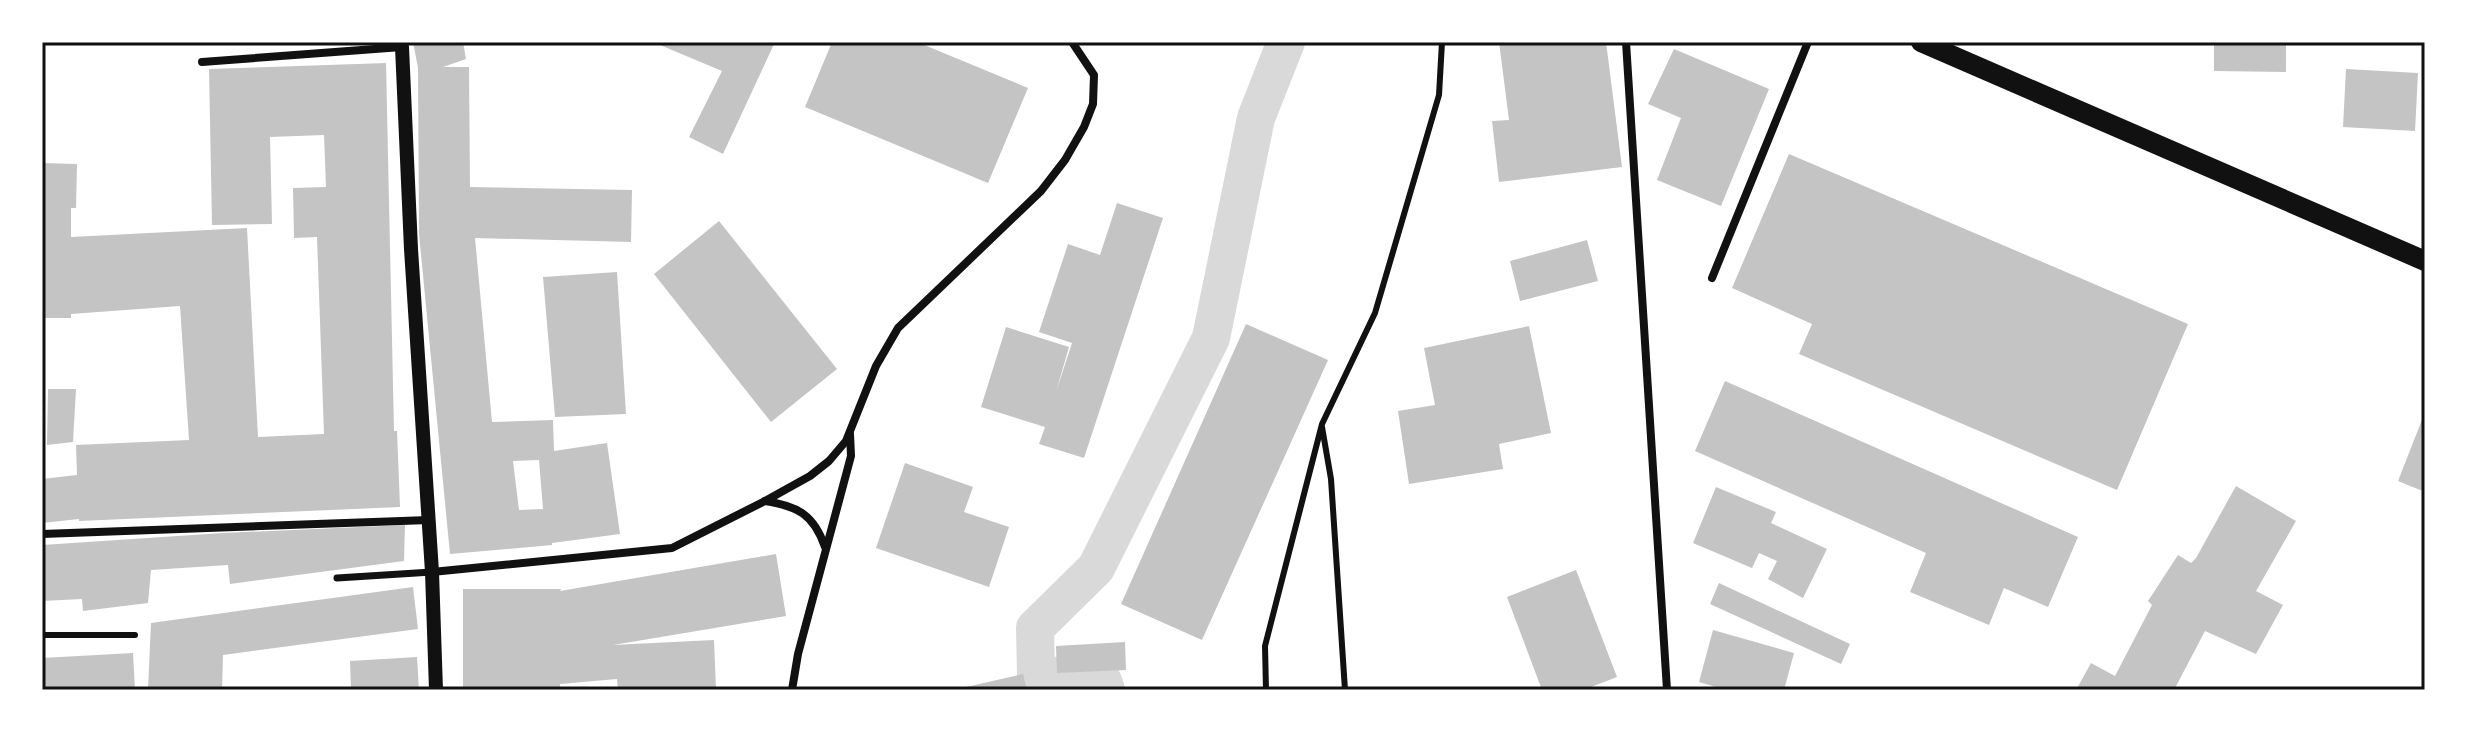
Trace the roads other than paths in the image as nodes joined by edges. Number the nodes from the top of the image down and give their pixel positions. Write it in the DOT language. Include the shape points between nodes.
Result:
graph roads {
  1 [pos="1072,42"];
  2 [pos="1442,42"];
  3 [pos="1626,42"];
  4 [pos="1808,42"];
  5 [pos="1921,42"];
  6 [pos="401,45"];
  7 [pos="202,62"];
  8 [pos="2425,261"];
  9 [pos="1712,278"];
  10 [pos="1322,424"];
  11 [pos="850,431"];
  12 [pos="765,501"];
  13 [pos="429,520"];
  14 [pos="42,534"];
  15 [pos="826,548"];
  16 [pos="432,572"];
  17 [pos="337,578"];
  18 [pos="42,635"];
  19 [pos="135,635"];
  20 [pos="436,690"];
  21 [pos="792,690"];
  22 [pos="1266,690"];
  23 [pos="1345,690"];
  24 [pos="1667,690"];
  1 -- 11 [label="street" via="1094,75 1093,104 1084,127 1041,191 898,328"];
  2 -- 10 [label="lane" via="1439,95 1375,313"];
  3 -- 24 [label="street"];
  4 -- 9 [label="street"];
  5 -- 8 [label="main road"];
  6 -- 7 [label="street"];
  6 -- 13 [label="street"];
  10 -- 22 [label="lane" via="1265,646"];
  10 -- 23 [label="lane" via="1331,479"];
  11 -- 12 [label="street" via="810,476"];
  11 -- 15 [label="street" via="851,456"];
  12 -- 15 [label="street" via="802,512 813,521"];
  12 -- 16 [label="street" via="672,548"];
  13 -- 14 [label="street"];
  13 -- 16 [label="street"];
  15 -- 21 [label="street"];
  16 -- 17 [label="street"];
  16 -- 20 [label="street"];
  18 -- 19 [label="lane"];
}
